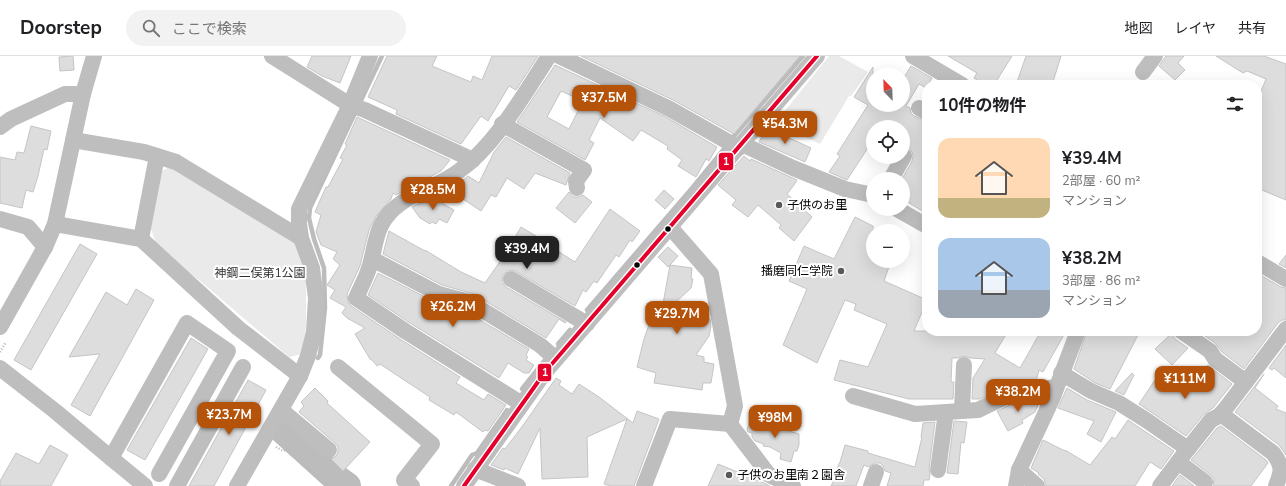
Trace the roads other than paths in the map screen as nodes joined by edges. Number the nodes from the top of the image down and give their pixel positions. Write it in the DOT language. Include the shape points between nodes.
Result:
graph roads {
  1 [pos="94,56"];
  2 [pos="272,56"];
  3 [pos="370,56"];
  4 [pos="549,56"];
  5 [pos="560,56"];
  6 [pos="817,56"];
  7 [pos="913,56"];
  8 [pos="1155,56"];
  9 [pos="932,60"];
  10 [pos="1143,72"];
  11 [pos="950,80"];
  12 [pos="83,94"];
  13 [pos="350,105"];
  14 [pos="502,124"];
  15 [pos="0,126"];
  16 [pos="73,140"];
  17 [pos="741,146"];
  18 [pos="157,156"];
  19 [pos="473,160"];
  20 [pos="577,188"];
  21 [pos="866,194"];
  22 [pos="909,216"];
  23 [pos="0,219"];
  24 [pos="922,223"];
  25 [pos="55,224"];
  26 [pos="670,227"];
  27 [pos="301,238"];
  28 [pos="141,239"];
  29 [pos="45,247"];
  30 [pos="372,259"];
  31 [pos="1262,265"];
  32 [pos="511,279"];
  33 [pos="1286,279"];
  34 [pos="586,324"];
  35 [pos="0,327"];
  36 [pos="1286,329"];
  37 [pos="1076,336"];
  38 [pos="1188,336"];
  39 [pos="556,359"];
  40 [pos="964,365"];
  41 [pos="243,367"];
  42 [pos="338,367"];
  43 [pos="0,368"];
  44 [pos="300,376"];
  45 [pos="1059,380"];
  46 [pos="1247,380"];
  47 [pos="853,396"];
  48 [pos="522,404"];
  49 [pos="281,410"];
  50 [pos="962,410"];
  51 [pos="946,412"];
  52 [pos="1221,414"];
  53 [pos="730,424"];
  54 [pos="329,450"];
  55 [pos="1183,456"];
  56 [pos="110,458"];
  57 [pos="475,469"];
  58 [pos="938,470"];
  59 [pos="1019,470"];
  60 [pos="159,474"];
  61 [pos="1205,482"];
  62 [pos="145,486"];
  63 [pos="177,486"];
  64 [pos="237,486"];
  65 [pos="412,486"];
  66 [pos="464,486"];
  67 [pos="518,486"];
  68 [pos="644,486"];
  69 [pos="793,486"];
  70 [pos="1016,486"];
  71 [pos="1037,486"];
  72 [pos="1160,486"];
  73 [pos="1276,486"];
  1 -- 12 [label="street"];
  2 -- 13 [label="street"];
  3 -- 13 [label="street"];
  4 -- 14 [label="street"];
  5 -- 17 [label="street"];
  6 -- 17 [label="street"];
  7 -- 9 [label="street"];
  8 -- 10 [label="street"];
  9 -- 11 [label="street"];
  12 -- 15 [label="street" via="65,94"];
  12 -- 16 [label="street"];
  13 -- 19 [label="street"];
  13 -- 27 [label="street" via="299,209"];
  14 -- 19 [label="street"];
  14 -- 20 [label="street" via="584,170 576,181"];
  16 -- 18 [label="street"];
  16 -- 25 [label="street"];
  17 -- 21 [label="street" via="845,189"];
  17 -- 26 [label="street"];
  18 -- 27 [label="street" via="176,162"];
  18 -- 28 [label="street"];
  19 -- 30 [label="street" via="451,177 401,202 387,215 375,243"];
  22 -- 24 [label="street"];
  23 -- 29 [label="street" via="28,227"];
  25 -- 28 [label="street"];
  25 -- 29 [label="street"];
  26 -- 34 [label="street"];
  26 -- 53 [label="street" via="711,274 735,406"];
  27 -- 44 [label="street" via="312,268 316,298 314,332"];
  28 -- 44 [label="street" via="238,328"];
  29 -- 35 [label="street"];
  30 -- 39 [label="street" via="439,294 469,302 540,345"];
  30 -- 48 [label="street" via="356,298"];
  31 -- 33 [label="street"];
  32 -- 34 [label="street"];
  34 -- 39 [label="street"];
  36 -- 46 [label="street"];
  37 -- 45 [label="street"];
  38 -- 46 [label="street" via="1210,351 1215,359 1239,377"];
  39 -- 48 [label="street"];
  40 -- 50 [label="street"];
  41 -- 63 [label="street"];
  42 -- 65 [label="street" via="432,444 404,480"];
  43 -- 56 [label="street"];
  44 -- 49 [label="street"];
  45 -- 50 [label="street" via="1011,394 978,410"];
  45 -- 55 [label="street" via="1119,403 1146,420"];
  45 -- 59 [label="street"];
  46 -- 52 [label="street"];
  47 -- 51 [label="street" via="914,414"];
  48 -- 57 [label="street"];
  49 -- 54 [label="street"];
  49 -- 64 [label="street"];
  50 -- 51 [label="street"];
  51 -- 58 [label="street"];
  52 -- 55 [label="street" via="1211,420"];
  52 -- 73 [label="street" via="1277,457 1281,473"];
  53 -- 68 [label="street" via="670,419"];
  53 -- 69 [label="street" via="770,475"];
  55 -- 61 [label="street"];
  55 -- 72 [label="street"];
  56 -- 60 [label="street" via="191,317 228,351"];
  56 -- 62 [label="street"];
  57 -- 66 [label="street"];
  57 -- 67 [label="street"];
  59 -- 70 [label="street"];
  59 -- 71 [label="street"];
}
